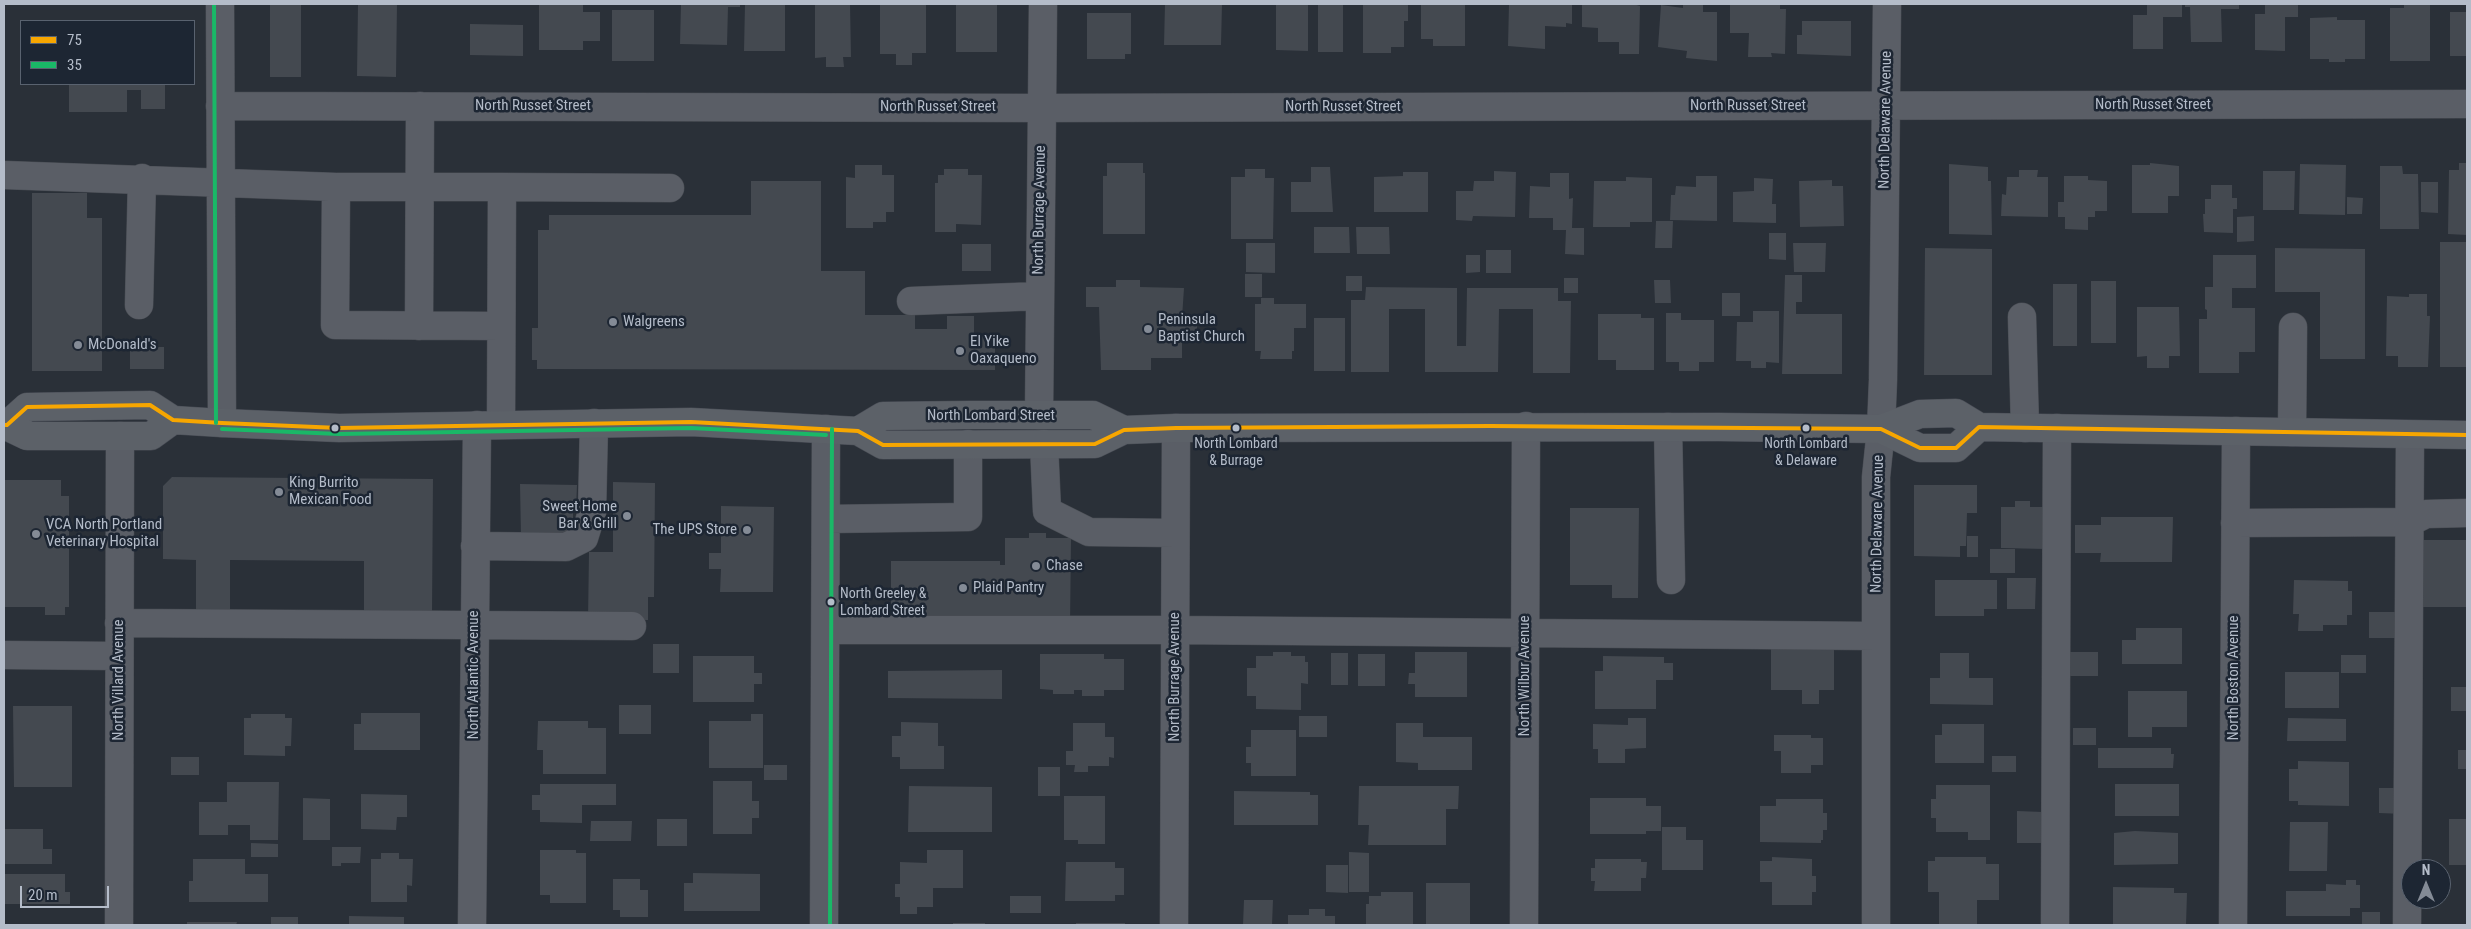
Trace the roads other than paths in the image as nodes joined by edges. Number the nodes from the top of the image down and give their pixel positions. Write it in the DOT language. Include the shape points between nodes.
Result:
graph roads {
  1 [pos="220,4"];
  2 [pos="1042,4"];
  3 [pos="1887,4"];
  4 [pos="2467,104"];
  5 [pos="220,106"];
  6 [pos="420,106"];
  7 [pos="1886,106"];
  8 [pos="1042,108"];
  9 [pos="4,175"];
  10 [pos="142,178"];
  11 [pos="220,183"];
  12 [pos="336,187"];
  13 [pos="420,187"];
  14 [pos="502,187"];
  15 [pos="670,188"];
  16 [pos="1040,296"];
  17 [pos="911,301"];
  18 [pos="139,306"];
  19 [pos="2022,317"];
  20 [pos="419,326"];
  21 [pos="501,326"];
  22 [pos="2293,326"];
  23 [pos="1039,415"];
  24 [pos="173,420"];
  25 [pos="222,423"];
  26 [pos="594,423"];
  27 [pos="489,424"];
  28 [pos="5,425"];
  29 [pos="1526,426"];
  30 [pos="1668,427"];
  31 [pos="1176,428"];
  32 [pos="2025,428"];
  33 [pos="2057,428"];
  34 [pos="826,429"];
  35 [pos="1881,429"];
  36 [pos="1124,430"];
  37 [pos="858,431"];
  38 [pos="2236,431"];
  39 [pos="2292,432"];
  40 [pos="2467,435"];
  41 [pos="120,436"];
  42 [pos="2410,436"];
  43 [pos="968,444"];
  44 [pos="1044,444"];
  45 [pos="2467,513"];
  46 [pos="826,519"];
  47 [pos="2410,522"];
  48 [pos="2235,523"];
  49 [pos="1175,533"];
  50 [pos="475,546"];
  51 [pos="1671,580"];
  52 [pos="119,623"];
  53 [pos="474,625"];
  54 [pos="632,626"];
  55 [pos="826,630"];
  56 [pos="1175,630"];
  57 [pos="1526,632"];
  58 [pos="1876,636"];
  59 [pos="4,655"];
  60 [pos="119,656"];
  61 [pos="119,925"];
  62 [pos="472,925"];
  63 [pos="824,925"];
  64 [pos="1174,925"];
  65 [pos="1524,925"];
  66 [pos="1876,925"];
  67 [pos="2055,925"];
  68 [pos="2233,925"];
  69 [pos="2407,925"];
  1 -- 5 [label="street"];
  2 -- 8 [label="street, North Burrage Avenue"];
  3 -- 7 [label="street, North Delaware Avenue"];
  4 -- 7 [label="street, North Russet Street"];
  5 -- 6 [label="street, North Russet Street"];
  5 -- 11 [label="street"];
  6 -- 8 [label="street, North Russet Street"];
  6 -- 13 [label="street"];
  7 -- 8 [label="street, North Russet Street"];
  7 -- 35 [label="street, North Delaware Avenue"];
  8 -- 16 [label="street, North Burrage Avenue"];
  9 -- 10 [label="street"];
  10 -- 11 [label="street"];
  10 -- 18 [label="street"];
  11 -- 12 [label="street"];
  11 -- 25 [label="street"];
  12 -- 13 [label="street"];
  12 -- 20 [label="street" via="335,325"];
  13 -- 14 [label="street"];
  13 -- 20 [label="street"];
  14 -- 15 [label="street"];
  14 -- 21 [label="street, North Atlantic Avenue"];
  16 -- 17 [label="street"];
  16 -- 23 [label="street, North Burrage Avenue"];
  19 -- 32 [label="street"];
  20 -- 21 [label="street"];
  21 -- 27 [label="street, North Atlantic Avenue"];
  22 -- 39 [label="street"];
  23 -- 36 [label="main road, North Lombard Street" via="1093,415"];
  23 -- 37 [label="main road, North Lombard Street" via="883,416"];
  24 -- 25 [label="main road, North Lombard Street"];
  24 -- 28 [label="main road, North Lombard Street" via="150,405 26,407"];
  24 -- 41 [label="main road, North Lombard Street" via="151,436"];
  25 -- 27 [label="main road, North Lombard Street" via="339,428"];
  26 -- 27 [label="main road, North Lombard Street"];
  26 -- 34 [label="main road, North Lombard Street" via="691,422"];
  26 -- 50 [label="street" via="592,512 584,538 566,546"];
  27 -- 50 [label="street, North Atlantic Avenue"];
  28 -- 41 [label="main road, North Lombard Street" via="26,436"];
  29 -- 30 [label="main road, North Lombard Street"];
  29 -- 31 [label="main road, North Lombard Street"];
  29 -- 57 [label="street, North Wilbur Avenue"];
  30 -- 35 [label="main road, North Lombard Street"];
  30 -- 51 [label="street"];
  31 -- 36 [label="main road, North Lombard Street"];
  31 -- 49 [label="street, North Burrage Avenue"];
  32 -- 33 [label="main road, North Lombard Street"];
  32 -- 35 [label="main road, North Lombard Street" via="1979,427 1956,414 1920,414"];
  33 -- 38 [label="main road, North Lombard Street"];
  33 -- 67 [label="street"];
  34 -- 37 [label="main road, North Lombard Street"];
  34 -- 46 [label="street"];
  35 -- 58 [label="street, North Delaware Avenue" via="1876,477"];
  36 -- 44 [label="main road, North Lombard Street" via="1095,444"];
  37 -- 43 [label="main road, North Lombard Street" via="883,445"];
  38 -- 39 [label="main road, North Lombard Street"];
  38 -- 48 [label="street, North Boston Avenue"];
  39 -- 42 [label="main road, North Lombard Street"];
  40 -- 42 [label="main road, North Lombard Street"];
  41 -- 52 [label="street, North Villard Avenue"];
  42 -- 47 [label="street"];
  43 -- 44 [label="main road, North Lombard Street"];
  43 -- 46 [label="street" via="968,516"];
  44 -- 49 [label="street" via="1047,511 1088,532"];
  45 -- 47 [label="street" via="2426,514"];
  46 -- 55 [label="street"];
  47 -- 48 [label="street"];
  47 -- 69 [label="street"];
  48 -- 68 [label="street, North Boston Avenue"];
  49 -- 56 [label="street, North Burrage Avenue"];
  50 -- 53 [label="street, North Atlantic Avenue"];
  52 -- 53 [label="street"];
  52 -- 60 [label="street, North Villard Avenue"];
  53 -- 54 [label="street"];
  53 -- 62 [label="street, North Atlantic Avenue"];
  55 -- 56 [label="street"];
  55 -- 63 [label="street"];
  56 -- 57 [label="street"];
  56 -- 64 [label="street, North Burrage Avenue"];
  57 -- 58 [label="street"];
  57 -- 65 [label="street, North Wilbur Avenue"];
  58 -- 66 [label="street, North Delaware Avenue"];
  59 -- 60 [label="street"];
  60 -- 61 [label="street, North Villard Avenue"];
}
